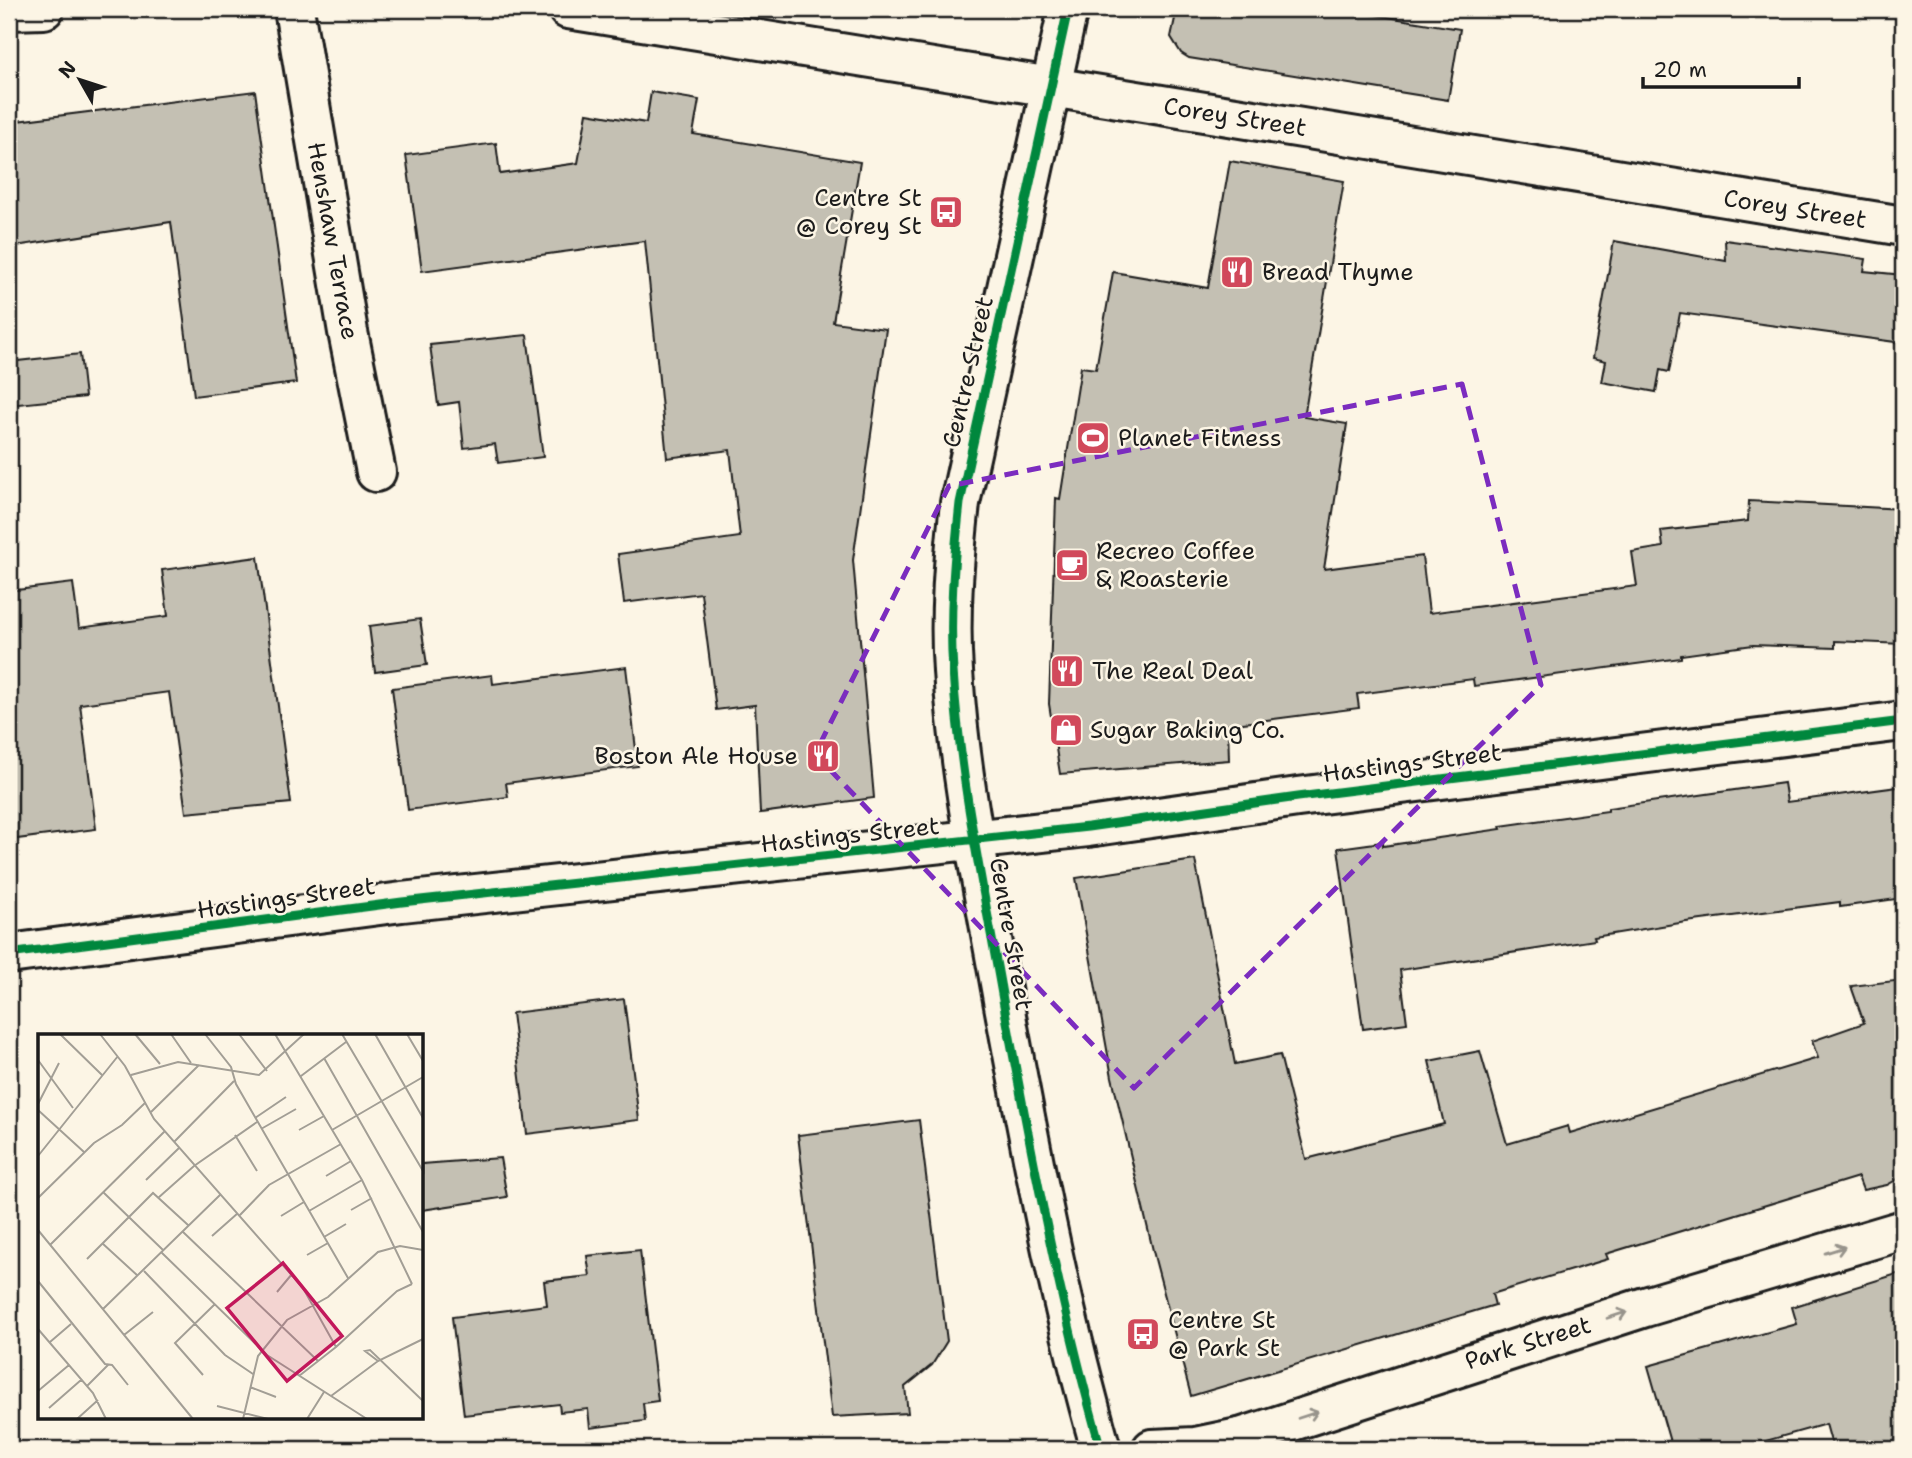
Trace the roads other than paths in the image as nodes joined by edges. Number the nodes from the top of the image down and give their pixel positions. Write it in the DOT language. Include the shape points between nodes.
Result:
graph roads {
  1 [pos="44,9"];
  2 [pos="294,9"];
  3 [pos="568,9"];
  4 [pos="1068,9"];
  5 [pos="9,10"];
  6 [pos="1051,87"];
  7 [pos="1903,226"];
  8 [pos="376,472"];
  9 [pos="1903,722"];
  10 [pos="974,841"];
  11 [pos="9,954"];
  12 [pos="1903,1230"];
  13 [pos="1101,1449"];
  14 [pos="1152,1449"];
  1 -- 5 [label="street"];
  2 -- 8 [label="street, Henshaw Terrace"];
  3 -- 6 [label="street, Corey Street"];
  4 -- 6 [label="street, Centre Street"];
  6 -- 7 [label="street, Corey Street"];
  6 -- 10 [label="street, Centre Street" via="959,515 953,576 953,670"];
  9 -- 10 [label="street, Hastings Street"];
  10 -- 11 [label="street, Hastings Street" via="402,902"];
  10 -- 13 [label="street, Centre Street" via="1065,1315"];
  14 -- 12 [label="street, Park Street, one-way" via="1195,1447 1243,1437 1645,1307"];
}
